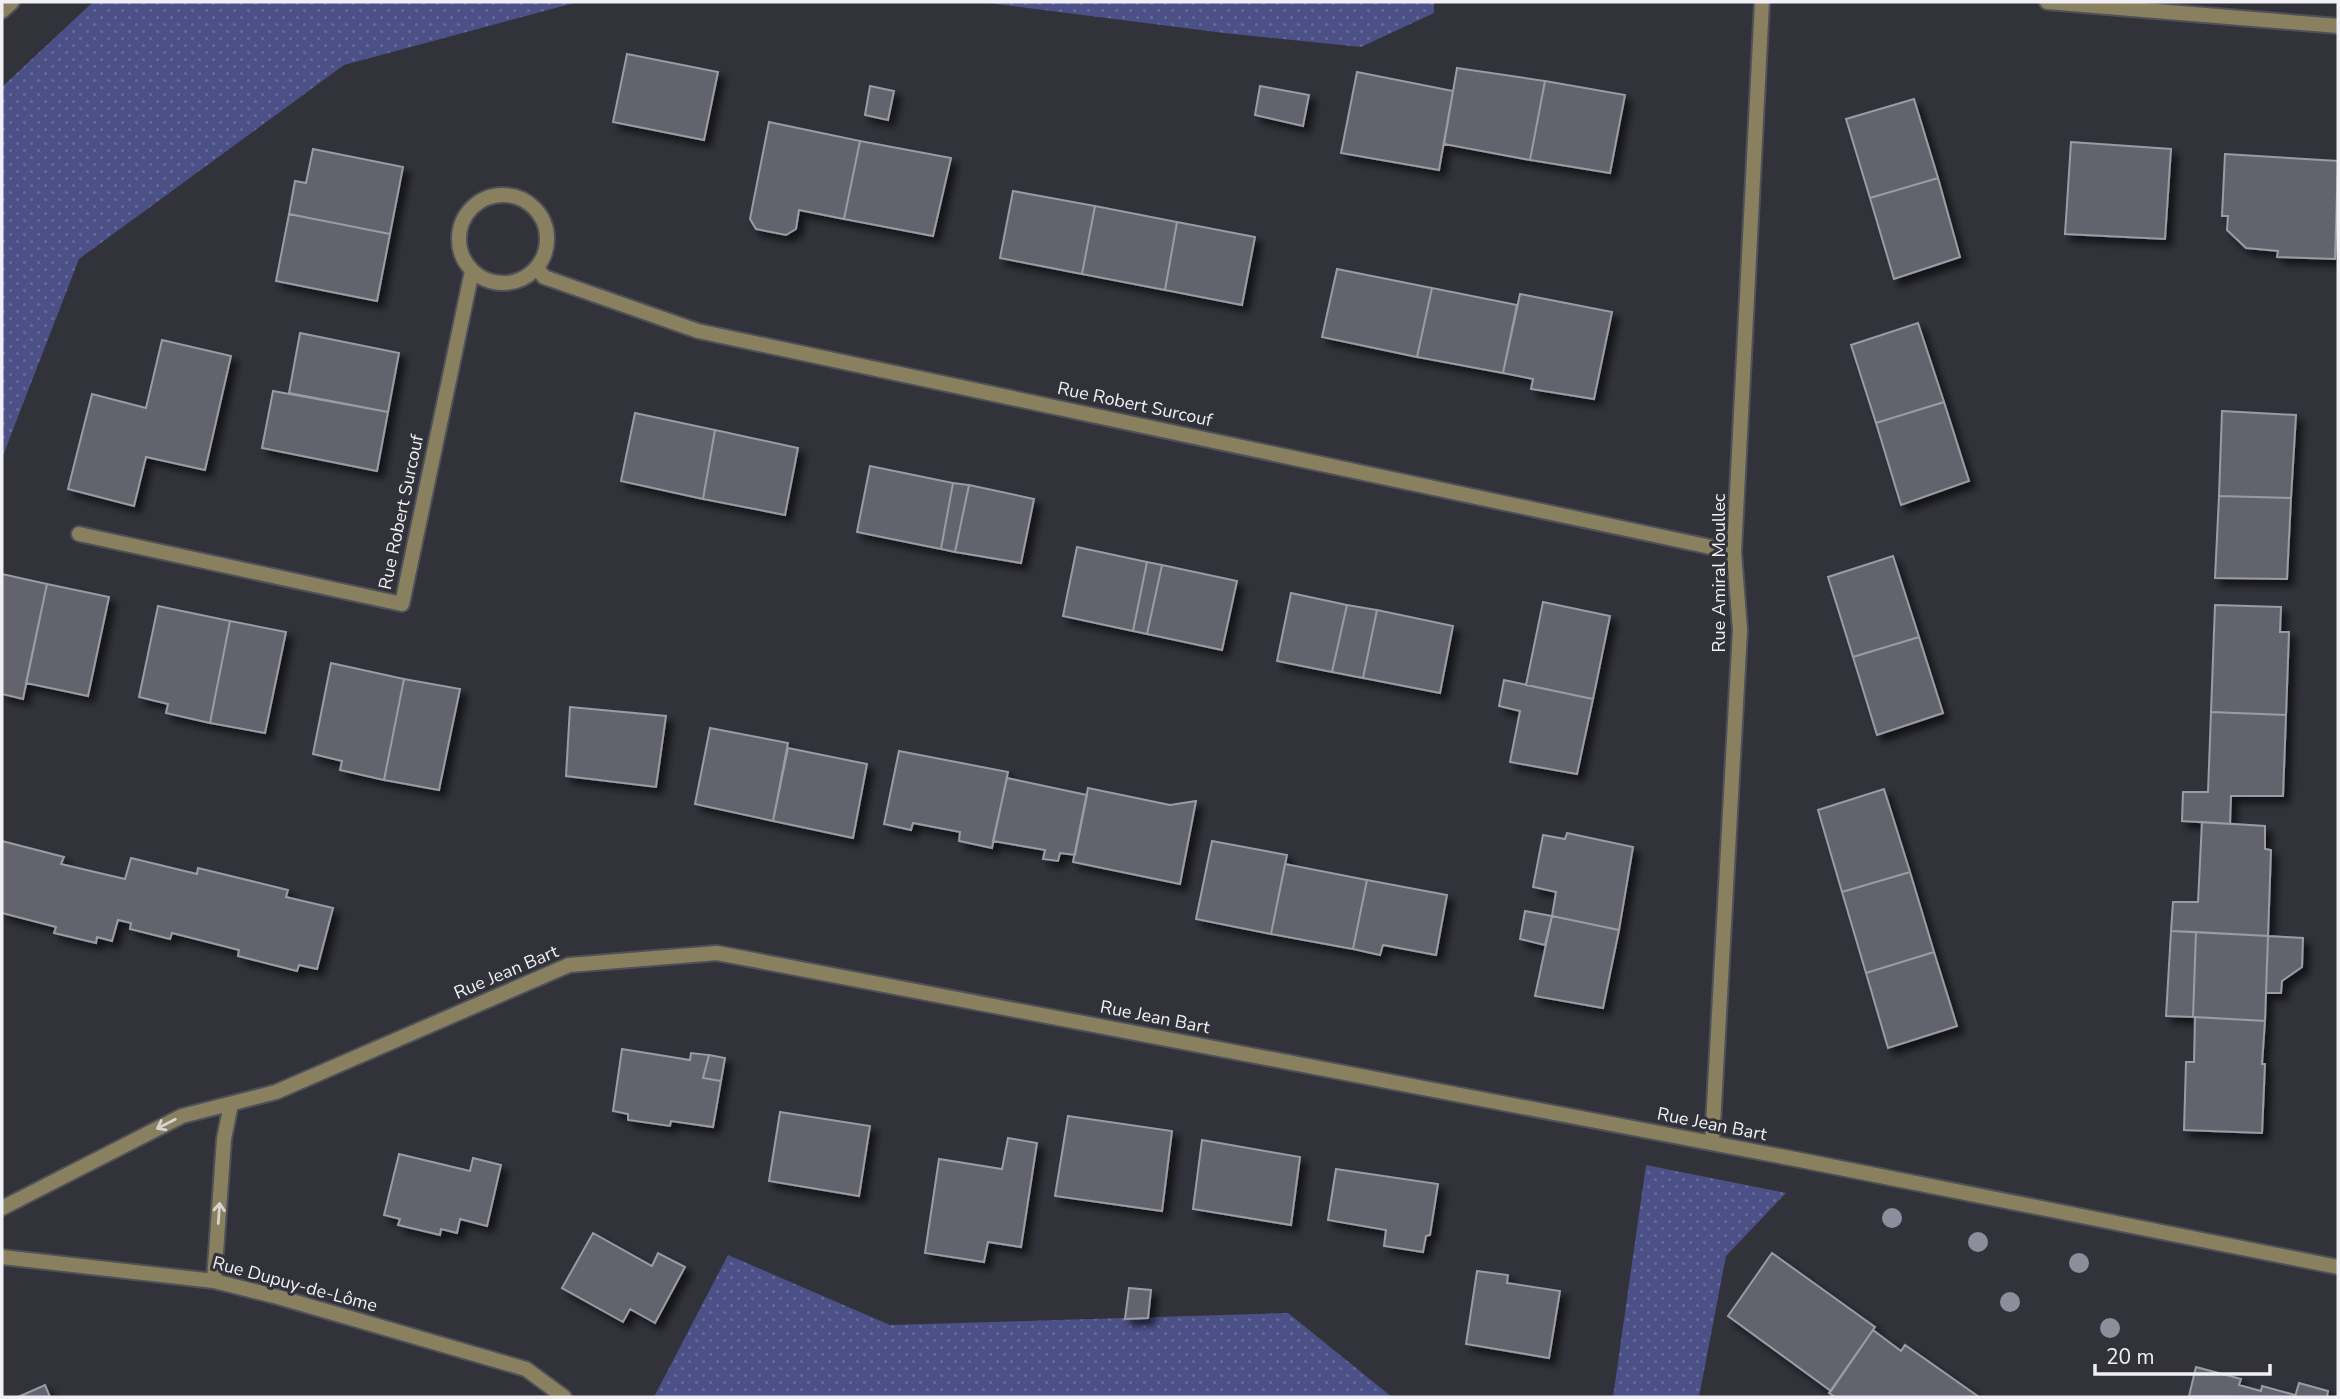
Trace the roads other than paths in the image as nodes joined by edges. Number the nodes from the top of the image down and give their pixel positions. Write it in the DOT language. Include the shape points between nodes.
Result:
graph roads {
  1 [pos="12,2"];
  2 [pos="1762,2"];
  3 [pos="2046,2"];
  4 [pos="2,11"];
  5 [pos="2338,26"];
  6 [pos="537,268"];
  7 [pos="472,271"];
  8 [pos="79,534"];
  9 [pos="1734,552"];
  10 [pos="231,1104"];
  11 [pos="1712,1143"];
  12 [pos="2,1208"];
  13 [pos="2,1257"];
  14 [pos="2338,1267"];
  15 [pos="214,1281"];
  16 [pos="564,1397"];
  1 -- 4 [label="street"];
  2 -- 9 [label="street, Rue Amiral Moullec"];
  3 -- 5 [label="street"];
  6 -- 7 [label="street" via="513,282 498,283"];
  6 -- 7 [label="street" via="547,240 545,226 528,202 500,195 479,202 459,231 463,260"];
  6 -- 9 [label="street, Rue Robert Surcouf" via="544,276 698,331"];
  7 -- 8 [label="street, Rue Robert Surcouf" via="402,604"];
  9 -- 11 [label="street, Rue Amiral Moullec" via="1740,630"];
  10 -- 11 [label="street, Rue Jean Bart" via="276,1092 569,965 717,953"];
  10 -- 12 [label="street, Rue Jean Bart, one-way" via="182,1116"];
  15 -- 10 [label="street, one-way" via="224,1139"];
  11 -- 14 [label="street, Rue Jean Bart"];
  13 -- 15 [label="street, Rue Dupuy-de-Lôme"];
  15 -- 16 [label="street, Rue Dupuy-de-Lôme" via="526,1369"];
}
